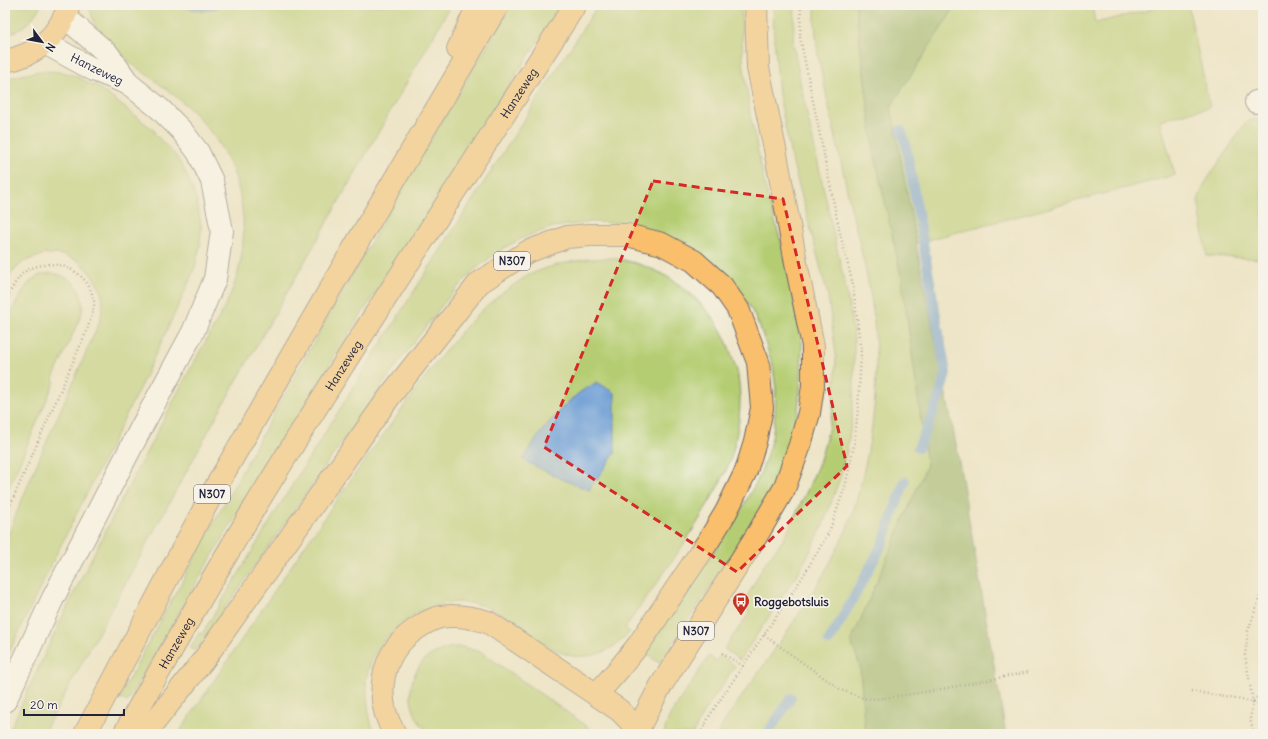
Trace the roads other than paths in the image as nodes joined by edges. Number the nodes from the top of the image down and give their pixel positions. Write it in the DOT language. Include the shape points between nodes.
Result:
graph roads {
  1 [pos="478,5"];
  2 [pos="498,5"];
  3 [pos="575,5"];
  4 [pos="756,5"];
  5 [pos="67,11"];
  6 [pos="45,43"];
  7 [pos="5,61"];
  8 [pos="128,84"];
  9 [pos="417,142"];
  10 [pos="597,694"];
  11 [pos="5,701"];
  12 [pos="639,732"];
  13 [pos="85,734"];
  14 [pos="124,734"];
  15 [pos="145,734"];
  16 [pos="395,734"];
  1 -- 9 [label="main road, N307"];
  2 -- 9 [label="main road, N307"];
  3 -- 14 [label="main road, Hanzeweg" via="355,347 262,497"];
  4 -- 12 [label="main road, N307" via="758,68 813,346 813,386 800,445 784,489 660,687"];
  5 -- 6 [label="main road" via="56,31"];
  5 -- 8 [label="street, Hanzeweg" via="108,54"];
  6 -- 7 [label="main road" via="20,58"];
  6 -- 8 [label="street, Hanzeweg" via="94,70"];
  8 -- 11 [label="street, Hanzeweg" via="160,109 182,131 198,152 212,181 222,231 215,279 193,332 57,591"];
  9 -- 13 [label="main road, N307" via="214,490"];
  10 -- 12 [label="main road" via="619,710"];
  10 -- 15 [label="main road, N307" via="638,644 726,512 746,471 762,408 758,362 738,309 722,286 694,261 662,244 626,235 567,237 527,252 479,282 390,396 205,658"];
  10 -- 16 [label="main road" via="488,622 471,617 439,617 407,635 393,651 385,669 382,690 385,711"];
}
